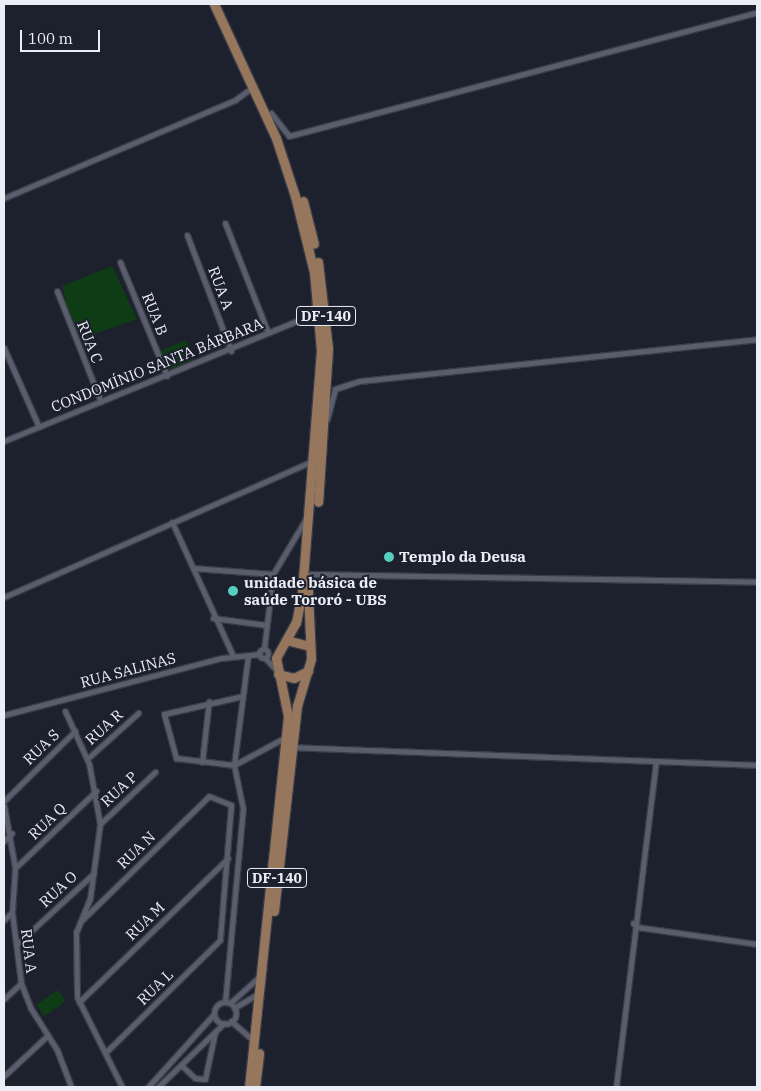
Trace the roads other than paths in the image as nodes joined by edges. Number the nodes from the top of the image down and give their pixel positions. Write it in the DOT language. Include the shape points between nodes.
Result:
graph roads {
  1 [pos="214,4"];
  2 [pos="221,4"];
  3 [pos="757,12"];
  4 [pos="253,87"];
  5 [pos="270,112"];
  6 [pos="4,198"];
  7 [pos="225,223"];
  8 [pos="187,234"];
  9 [pos="120,262"];
  10 [pos="57,291"];
  11 [pos="319,312"];
  12 [pos="268,333"];
  13 [pos="757,339"];
  14 [pos="4,348"];
  15 [pos="231,351"];
  16 [pos="167,376"];
  17 [pos="101,402"];
  18 [pos="327,420"];
  19 [pos="39,427"];
  20 [pos="4,441"];
  21 [pos="316,459"];
  22 [pos="311,511"];
  23 [pos="172,522"];
  24 [pos="193,568"];
  25 [pos="273,574"];
  26 [pos="310,574"];
  27 [pos="757,582"];
  28 [pos="4,597"];
  29 [pos="213,618"];
  30 [pos="267,626"];
  31 [pos="283,643"];
  32 [pos="310,646"];
  33 [pos="264,653"];
  34 [pos="233,656"];
  35 [pos="248,656"];
  36 [pos="308,671"];
  37 [pos="278,674"];
  38 [pos="243,696"];
  39 [pos="209,701"];
  40 [pos="65,711"];
  41 [pos="138,713"];
  42 [pos="4,715"];
  43 [pos="75,732"];
  44 [pos="286,737"];
  45 [pos="291,746"];
  46 [pos="87,759"];
  47 [pos="656,761"];
  48 [pos="202,762"];
  49 [pos="234,764"];
  50 [pos="757,765"];
  51 [pos="155,772"];
  52 [pos="96,791"];
  53 [pos="4,801"];
  54 [pos="4,806"];
  55 [pos="100,824"];
  56 [pos="12,833"];
  57 [pos="4,841"];
  58 [pos="228,857"];
  59 [pos="15,868"];
  60 [pos="95,872"];
  61 [pos="12,912"];
  62 [pos="4,920"];
  63 [pos="80,922"];
  64 [pos="634,923"];
  65 [pos="757,944"];
  66 [pos="16,945"];
  67 [pos="261,976"];
  68 [pos="20,983"];
  69 [pos="259,993"];
  70 [pos="4,999"];
  71 [pos="79,1002"];
  72 [pos="227,1003"];
  73 [pos="234,1008"];
  74 [pos="214,1014"];
  75 [pos="231,1021"];
  76 [pos="224,1023"];
  77 [pos="215,1032"];
  78 [pos="48,1035"];
  79 [pos="192,1040"];
  80 [pos="254,1041"];
  81 [pos="199,1048"];
  82 [pos="107,1052"];
  83 [pos="181,1065"];
  84 [pos="4,1076"];
  85 [pos="71,1087"];
  86 [pos="122,1087"];
  87 [pos="148,1087"];
  88 [pos="158,1087"];
  89 [pos="249,1087"];
  90 [pos="255,1087"];
  91 [pos="616,1087"];
  1 -- 4 [label="main road, DF-140"];
  2 -- 5 [label="main road, DF-140"];
  3 -- 5 [label="street" via="289,136"];
  4 -- 6 [label="street" via="235,100"];
  4 -- 11 [label="main road, DF-140" via="295,196"];
  5 -- 18 [label="main road, DF-140" via="301,193 320,272 328,349"];
  7 -- 12 [label="street"];
  8 -- 15 [label="street, RUA A"];
  9 -- 16 [label="street, RUA B"];
  10 -- 17 [label="street, RUA C"];
  11 -- 12 [label="street, CONDOMÍNIO SANTA BÁRBARA"];
  11 -- 21 [label="main road, DF-140" via="322,384"];
  12 -- 15 [label="street, CONDOMÍNIO SANTA BÁRBARA"];
  13 -- 18 [label="street" via="360,381 335,389"];
  14 -- 19 [label="street"];
  15 -- 16 [label="street, CONDOMÍNIO SANTA BÁRBARA"];
  16 -- 17 [label="street, CONDOMÍNIO SANTA BÁRBARA"];
  17 -- 19 [label="street, CONDOMÍNIO SANTA BÁRBARA"];
  18 -- 26 [label="main road, DF-140"];
  19 -- 20 [label="street, CONDOMÍNIO SANTA BÁRBARA"];
  21 -- 22 [label="main road, DF-140"];
  21 -- 23 [label="street"];
  22 -- 25 [label="street"];
  22 -- 31 [label="main road, DF-140" via="300,607"];
  23 -- 24 [label="street"];
  23 -- 28 [label="street"];
  24 -- 25 [label="street"];
  24 -- 29 [label="street"];
  25 -- 30 [label="street"];
  26 -- 27 [label="street"];
  26 -- 32 [label="main road, DF-140"];
  29 -- 30 [label="street"];
  29 -- 34 [label="street"];
  30 -- 33 [label="street"];
  31 -- 32 [label="main road"];
  31 -- 33 [label="street, RUA SALINAS"];
  31 -- 37 [label="main road, DF-140" via="276,658"];
  32 -- 36 [label="main road, DF-140"];
  33 -- 35 [label="street, RUA SALINAS"];
  33 -- 37 [label="street"];
  34 -- 35 [label="street, RUA SALINAS"];
  34 -- 42 [label="street, RUA SALINAS"];
  35 -- 38 [label="street"];
  36 -- 37 [label="main road" via="294,678"];
  36 -- 45 [label="main road, DF-140"];
  37 -- 44 [label="main road, DF-140" via="288,707"];
  38 -- 39 [label="street"];
  38 -- 49 [label="street"];
  39 -- 48 [label="street"];
  39 -- 48 [label="street" via="170,710 163,721 176,758"];
  40 -- 43 [label="street"];
  41 -- 46 [label="street, RUA R"];
  43 -- 46 [label="street"];
  43 -- 53 [label="street, RUA S"];
  44 -- 49 [label="street"];
  44 -- 67 [label="main road, DF-140"];
  45 -- 47 [label="street"];
  45 -- 90 [label="main road, DF-140"];
  46 -- 52 [label="street"];
  47 -- 50 [label="street"];
  47 -- 64 [label="street"];
  48 -- 49 [label="street"];
  49 -- 72 [label="street" via="243,809"];
  51 -- 55 [label="street, RUA P"];
  52 -- 55 [label="street"];
  52 -- 59 [label="street, RUA Q"];
  54 -- 56 [label="street, RUA A"];
  55 -- 60 [label="street"];
  56 -- 57 [label="street"];
  56 -- 59 [label="street, RUA A"];
  58 -- 63 [label="street, RUA N" via="231,805 208,796"];
  58 -- 71 [label="street, RUA M"];
  58 -- 82 [label="street, RUA L" via="220,940"];
  59 -- 61 [label="street, RUA A"];
  60 -- 63 [label="street"];
  60 -- 66 [label="street, RUA O"];
  61 -- 62 [label="street"];
  61 -- 66 [label="street, RUA A"];
  63 -- 71 [label="street" via="75,941"];
  64 -- 65 [label="street" via="637,927"];
  64 -- 91 [label="street"];
  66 -- 68 [label="street, RUA A"];
  67 -- 69 [label="main road, DF-140"];
  67 -- 72 [label="street"];
  68 -- 70 [label="street"];
  68 -- 78 [label="street, RUA A"];
  69 -- 73 [label="street"];
  69 -- 80 [label="main road, DF-140"];
  71 -- 82 [label="street"];
  72 -- 73 [label="street"];
  72 -- 74 [label="street" via="216,1007"];
  73 -- 75 [label="street"];
  74 -- 76 [label="street"];
  74 -- 79 [label="street"];
  75 -- 76 [label="street"];
  75 -- 80 [label="street"];
  76 -- 77 [label="street"];
  77 -- 81 [label="street"];
  77 -- 83 [label="street" via="205,1079 195,1078"];
  78 -- 84 [label="street"];
  78 -- 85 [label="street, RUA A"];
  79 -- 81 [label="street"];
  79 -- 87 [label="street"];
  80 -- 89 [label="main road, DF-140"];
  81 -- 83 [label="street"];
  82 -- 86 [label="street"];
  83 -- 88 [label="street"];
}
